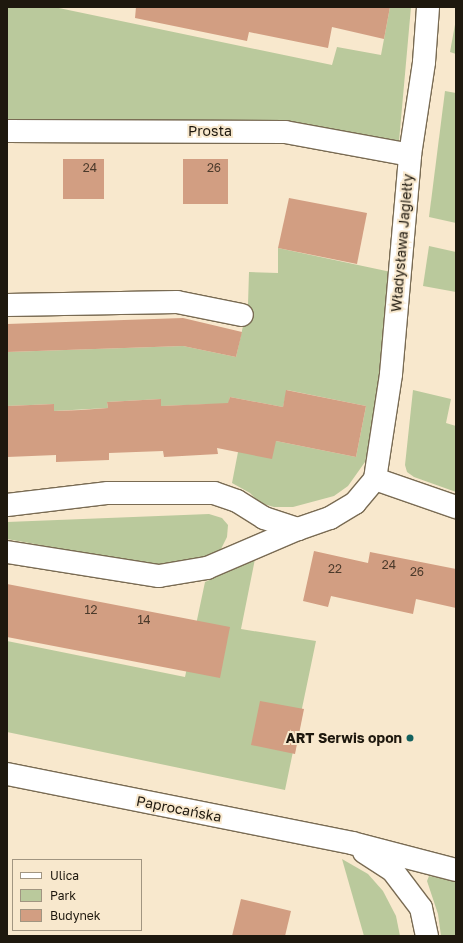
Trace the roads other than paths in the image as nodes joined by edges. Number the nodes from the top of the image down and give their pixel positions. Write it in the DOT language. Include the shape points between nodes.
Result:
graph roads {
  1 [pos="428,7"];
  2 [pos="7,131"];
  3 [pos="410,155"];
  4 [pos="7,305"];
  5 [pos="242,315"];
  6 [pos="375,479"];
  7 [pos="7,505"];
  8 [pos="456,507"];
  9 [pos="298,529"];
  10 [pos="7,552"];
  11 [pos="7,774"];
  12 [pos="352,843"];
  13 [pos="456,870"];
  14 [pos="420,908"];
  15 [pos="414,936"];
  16 [pos="427,936"];
  1 -- 3 [label="street, Władysława Jagiełły" via="424,62"];
  2 -- 3 [label="street, Prosta" via="285,132"];
  3 -- 6 [label="street, Władysława Jagiełły" via="391,374"];
  4 -- 5 [label="street" via="177,302"];
  6 -- 8 [label="street"];
  6 -- 9 [label="street" via="355,503 330,518"];
  7 -- 9 [label="street" via="108,493 214,493 237,501 264,518"];
  9 -- 10 [label="street" via="207,568 158,576"];
  11 -- 12 [label="street, Paprocańska"];
  12 -- 13 [label="street, Paprocańska"];
  12 -- 14 [label="street, Paprocańska" via="393,871"];
  14 -- 15 [label="street"];
  14 -- 16 [label="street, Paprocańska"];
}
